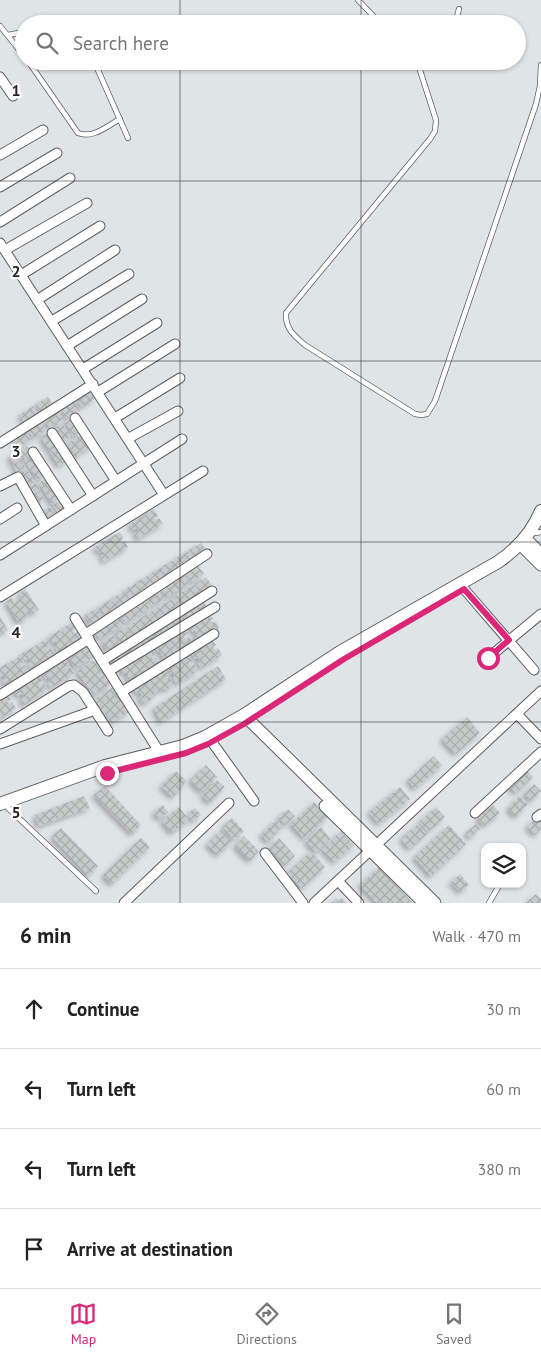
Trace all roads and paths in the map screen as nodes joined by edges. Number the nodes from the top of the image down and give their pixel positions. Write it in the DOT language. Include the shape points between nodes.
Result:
graph roads {
  1 [pos="358,0"];
  2 [pos="459,9"];
  3 [pos="372,15"];
  4 [pos="457,15"];
  5 [pos="0,26"];
  6 [pos="15,34"];
  7 [pos="8,35"];
  8 [pos="15,44"];
  9 [pos="541,65"];
  10 [pos="34,70"];
  11 [pos="98,70"];
  12 [pos="420,70"];
  13 [pos="0,77"];
  14 [pos="13,96"];
  15 [pos="120,119"];
  16 [pos="43,130"];
  17 [pos="128,138"];
  18 [pos="57,153"];
  19 [pos="0,156"];
  20 [pos="70,178"];
  21 [pos="0,187"];
  22 [pos="87,203"];
  23 [pos="0,222"];
  24 [pos="100,226"];
  25 [pos="2,247"];
  26 [pos="115,250"];
  27 [pos="129,274"];
  28 [pos="21,275"];
  29 [pos="142,299"];
  30 [pos="37,300"];
  31 [pos="52,322"];
  32 [pos="157,323"];
  33 [pos="175,344"];
  34 [pos="68,346"];
  35 [pos="83,369"];
  36 [pos="180,378"];
  37 [pos="96,388"];
  38 [pos="178,411"];
  39 [pos="75,418"];
  40 [pos="115,418"];
  41 [pos="0,431"];
  42 [pos="52,434"];
  43 [pos="128,438"];
  44 [pos="182,439"];
  45 [pos="3,441"];
  46 [pos="33,452"];
  47 [pos="144,463"];
  48 [pos="203,471"];
  49 [pos="116,481"];
  50 [pos="0,486"];
  51 [pos="164,495"];
  52 [pos="93,496"];
  53 [pos="17,508"];
  54 [pos="70,510"];
  55 [pos="541,511"];
  56 [pos="0,519"];
  57 [pos="46,526"];
  58 [pos="531,538"];
  59 [pos="207,554"];
  60 [pos="541,554"];
  61 [pos="0,555"];
  62 [pos="541,565"];
  63 [pos="464,589"];
  64 [pos="212,591"];
  65 [pos="0,597"];
  66 [pos="215,607"];
  67 [pos="541,614"];
  68 [pos="75,618"];
  69 [pos="214,634"];
  70 [pos="87,636"];
  71 [pos="509,640"];
  72 [pos="488,658"];
  73 [pos="102,661"];
  74 [pos="534,670"];
  75 [pos="109,671"];
  76 [pos="123,691"];
  77 [pos="541,691"];
  78 [pos="0,695"];
  79 [pos="95,710"];
  80 [pos="517,714"];
  81 [pos="244,720"];
  82 [pos="0,729"];
  83 [pos="108,730"];
  84 [pos="541,739"];
  85 [pos="212,742"];
  86 [pos="0,744"];
  87 [pos="541,752"];
  88 [pos="160,753"];
  89 [pos="254,801"];
  90 [pos="229,803"];
  91 [pos="3,807"];
  92 [pos="475,814"];
  93 [pos="373,847"];
  94 [pos="265,853"];
  95 [pos="338,881"];
  96 [pos="498,888"];
  97 [pos="96,891"];
  98 [pos="124,903"];
  99 [pos="303,903"];
  100 [pos="314,903"];
  101 [pos="359,903"];
  102 [pos="424,903"];
  103 [pos="435,903"];
  104 [pos="489,903"];
  1 -- 3 [label="lane"];
  2 -- 4 [label="lane"];
  5 -- 7 [label="lane"];
  6 -- 7 [label="lane"];
  7 -- 8 [label="lane"];
  9 -- 12 [label="lane" via="536,104 435,401 427,414 421,416 305,345 294,336 286,321 286,313 435,131 436,120"];
  10 -- 15 [label="lane" via="78,133 91,135"];
  11 -- 15 [label="lane"];
  13 -- 14 [label="street"];
  15 -- 17 [label="lane"];
  16 -- 19 [label="street"];
  18 -- 21 [label="street"];
  20 -- 23 [label="street"];
  22 -- 25 [label="street"];
  24 -- 28 [label="street"];
  25 -- 28 [label="street"];
  26 -- 30 [label="street"];
  27 -- 31 [label="street"];
  28 -- 30 [label="street"];
  29 -- 34 [label="street"];
  30 -- 31 [label="street"];
  31 -- 34 [label="street"];
  32 -- 35 [label="street"];
  33 -- 37 [label="street"];
  34 -- 35 [label="street"];
  35 -- 37 [label="street"];
  36 -- 40 [label="street"];
  37 -- 40 [label="street"];
  37 -- 45 [label="street"];
  38 -- 43 [label="street"];
  39 -- 49 [label="street"];
  40 -- 43 [label="street"];
  41 -- 45 [label="street"];
  42 -- 52 [label="street"];
  43 -- 47 [label="street"];
  44 -- 47 [label="street"];
  46 -- 54 [label="street"];
  47 -- 49 [label="street"];
  47 -- 51 [label="street"];
  48 -- 51 [label="street"];
  49 -- 52 [label="street"];
  50 -- 57 [label="street" via="18,477"];
  51 -- 65 [label="street"];
  52 -- 54 [label="street"];
  53 -- 56 [label="street"];
  54 -- 57 [label="street"];
  55 -- 58 [label="main road"];
  57 -- 61 [label="street"];
  58 -- 60 [label="street"];
  58 -- 62 [label="street"];
  58 -- 63 [label="main road" via="516,558"];
  58 -- 81 [label="main road" via="498,562 340,652"];
  59 -- 70 [label="street"];
  63 -- 71 [label="street"];
  63 -- 81 [label="main road"];
  64 -- 73 [label="street"];
  66 -- 75 [label="street"];
  67 -- 71 [label="street"];
  68 -- 70 [label="street"];
  69 -- 76 [label="street"];
  70 -- 73 [label="street"];
  70 -- 78 [label="street"];
  71 -- 72 [label="street"];
  71 -- 74 [label="street"];
  73 -- 75 [label="street"];
  75 -- 76 [label="street"];
  76 -- 88 [label="street"];
  77 -- 80 [label="street"];
  79 -- 82 [label="street" via="84,692 74,685 69,686"];
  79 -- 83 [label="street"];
  79 -- 86 [label="street"];
  80 -- 84 [label="street"];
  80 -- 93 [label="street"];
  81 -- 85 [label="main road"];
  81 -- 88 [label="main road"];
  81 -- 93 [label="street"];
  85 -- 89 [label="street"];
  85 -- 91 [label="main road" via="186,753 107,773"];
  87 -- 92 [label="street"];
  88 -- 91 [label="main road" via="105,766"];
  90 -- 98 [label="street"];
  91 -- 97 [label="lane"];
  93 -- 95 [label="street"];
  93 -- 102 [label="street"];
  93 -- 103 [label="street"];
  94 -- 99 [label="street"];
  95 -- 100 [label="street"];
  95 -- 101 [label="street"];
  96 -- 104 [label="lane"];
}
